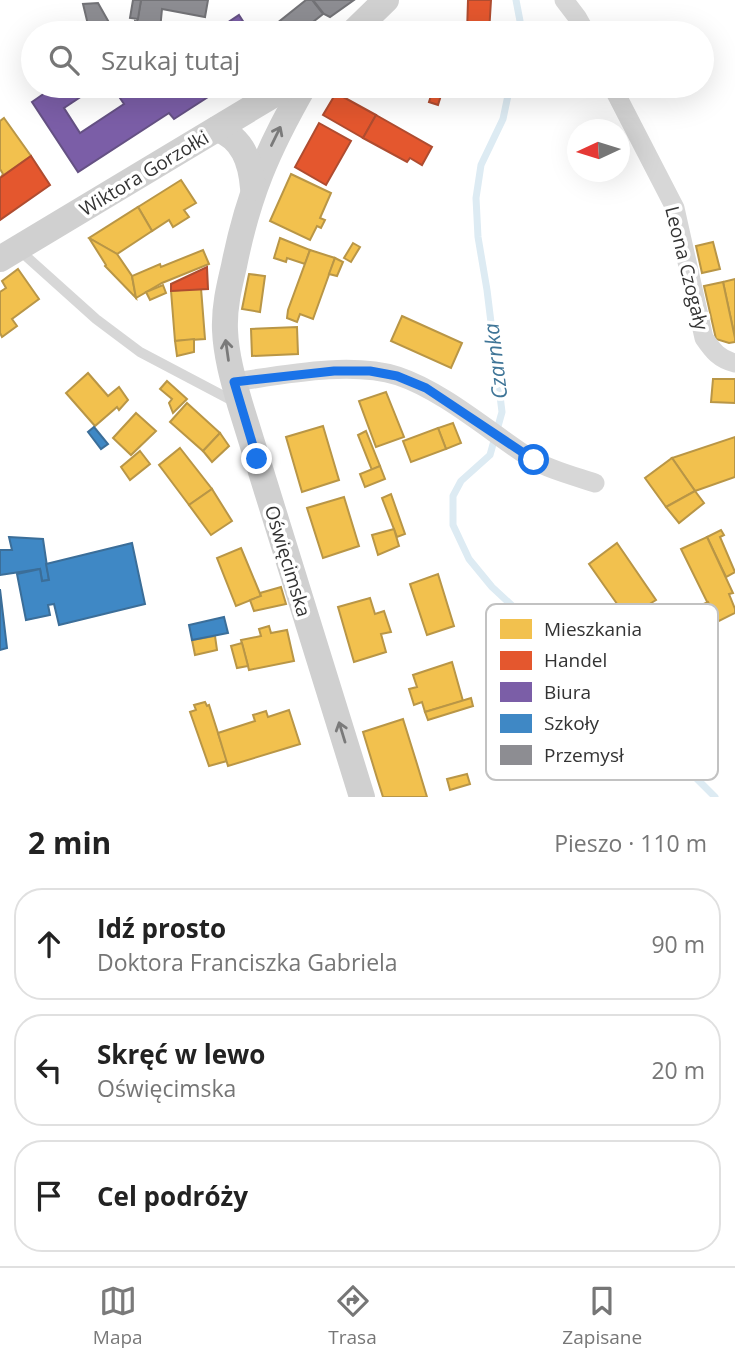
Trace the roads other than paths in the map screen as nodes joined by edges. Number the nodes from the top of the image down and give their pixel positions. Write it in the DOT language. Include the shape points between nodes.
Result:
graph roads {
  1 [pos="386,0"];
  2 [pos="564,0"];
  3 [pos="364,21"];
  4 [pos="579,21"];
  5 [pos="268,98"];
  6 [pos="297,98"];
  7 [pos="618,98"];
  8 [pos="217,128"];
  9 [pos="253,188"];
  10 [pos="9,254"];
  11 [pos="735,363"];
  12 [pos="237,393"];
  13 [pos="595,484"];
  14 [pos="362,797"];
  1 -- 3 [label="main road"];
  2 -- 4 [label="street"];
  5 -- 8 [label="main road, Wiktora Gorzołki"];
  9 -- 6 [label="main road, Oświęcimska, one-way"];
  7 -- 11 [label="street, Leona Czogały" via="675,208 704,338 714,354"];
  8 -- 9 [label="main road" via="234,136 247,156"];
  8 -- 10 [label="main road, Wiktora Gorzołki"];
  12 -- 9 [label="main road, Oświęcimska, one-way" via="226,346 225,308"];
  10 -- 12 [label="lane" via="140,352"];
  12 -- 13 [label="street" via="304,373 370,371 397,376 426,388 534,460"];
  14 -- 12 [label="main road, Oświęcimska, one-way"];
}
